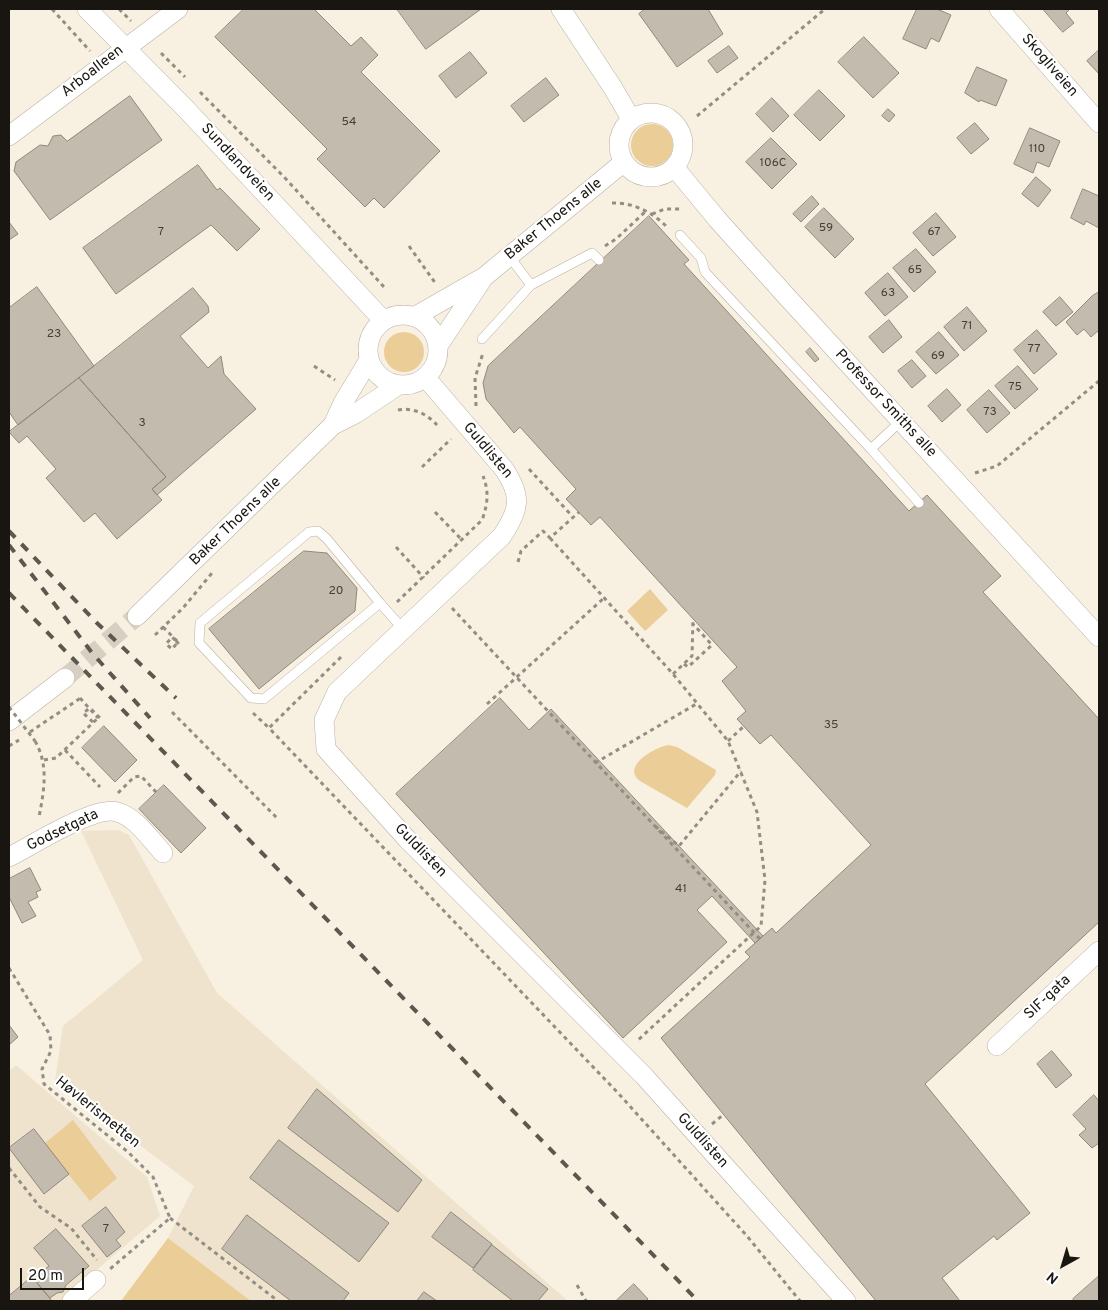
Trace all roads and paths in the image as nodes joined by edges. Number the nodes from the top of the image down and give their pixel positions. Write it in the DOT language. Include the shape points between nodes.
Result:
graph roads {
  1 [pos="52,9"];
  2 [pos="87,9"];
  3 [pos="119,9"];
  4 [pos="178,9"];
  5 [pos="561,9"];
  6 [pos="824,9"];
  7 [pos="999,9"];
  8 [pos="136,26"];
  9 [pos="124,48"];
  10 [pos="161,53"];
  11 [pos="101,68"];
  12 [pos="188,79"];
  13 [pos="194,86"];
  14 [pos="697,116"];
  15 [pos="631,119"];
  16 [pos="1099,123"];
  17 [pos="9,136"];
  18 [pos="624,162"];
  19 [pos="675,168"];
  20 [pos="612,202"];
  21 [pos="682,209"];
  22 [pos="646,211"];
  23 [pos="652,214"];
  24 [pos="680,235"];
  25 [pos="409,246"];
  26 [pos="592,253"];
  27 [pos="509,256"];
  28 [pos="599,260"];
  29 [pos="484,277"];
  30 [pos="531,284"];
  31 [pos="436,285"];
  32 [pos="384,287"];
  33 [pos="414,317"];
  34 [pos="383,320"];
  35 [pos="482,340"];
  36 [pos="438,346"];
  37 [pos="369,360"];
  38 [pos="314,366"];
  39 [pos="426,378"];
  40 [pos="1099,381"];
  41 [pos="338,382"];
  42 [pos="397,386"];
  43 [pos="396,411"];
  44 [pos="478,414"];
  45 [pos="901,421"];
  46 [pos="333,425"];
  47 [pos="440,428"];
  48 [pos="446,434"];
  49 [pos="451,439"];
  50 [pos="458,447"];
  51 [pos="871,449"];
  52 [pos="422,467"];
  53 [pos="477,469"];
  54 [pos="956,481"];
  55 [pos="919,503"];
  56 [pos="435,512"];
  57 [pos="579,512"];
  58 [pos="550,538"];
  59 [pos="462,540"];
  60 [pos="396,548"];
  61 [pos="518,562"];
  62 [pos="213,572"];
  63 [pos="423,578"];
  64 [pos="439,594"];
  65 [pos="604,598"];
  66 [pos="380,604"];
  67 [pos="387,612"];
  68 [pos="137,616"];
  69 [pos="693,619"];
  70 [pos="693,624"];
  71 [pos="163,627"];
  72 [pos="402,628"];
  73 [pos="155,635"];
  74 [pos="1099,637"];
  75 [pos="180,645"];
  76 [pos="346,653"];
  77 [pos="684,664"];
  78 [pos="673,674"];
  79 [pos="65,678"];
  80 [pos="515,678"];
  81 [pos="698,703"];
  82 [pos="487,704"];
  83 [pos="9,707"];
  84 [pos="172,712"];
  85 [pos="9,720"];
  86 [pos="91,723"];
  87 [pos="744,726"];
  88 [pos="728,741"];
  89 [pos="9,746"];
  90 [pos="64,750"];
  91 [pos="44,760"];
  92 [pos="595,764"];
  93 [pos="741,771"];
  94 [pos="140,776"];
  95 [pos="100,787"];
  96 [pos="156,792"];
  97 [pos="40,817"];
  98 [pos="645,818"];
  99 [pos="278,819"];
  100 [pos="163,853"];
  101 [pos="9,858"];
  102 [pos="754,933"];
  103 [pos="760,939"];
  104 [pos="1099,951"];
  105 [pos="9,968"];
  106 [pos="997,1046"];
  107 [pos="622,1055"];
  108 [pos="9,1168"];
  109 [pos="170,1218"];
  110 [pos="101,1276"];
  111 [pos="577,1285"];
  112 [pos="72,1301"];
  113 [pos="278,1301"];
  114 [pos="586,1301"];
  115 [pos="800,1301"];
  116 [pos="846,1301"];
  1 -- 11 [label="path" via="95,56"];
  2 -- 9 [label="street, Sundlandveien"];
  3 -- 8 [label="path"];
  4 -- 9 [label="street, Arboalleen"];
  5 -- 15 [label="street"];
  6 -- 14 [label="path"];
  7 -- 16 [label="street, Skogliveien"];
  9 -- 11 [label="street, Arboalleen"];
  9 -- 34 [label="street, Sundlandveien" via="185,108"];
  10 -- 12 [label="path"];
  11 -- 17 [label="street, Arboalleen"];
  13 -- 32 [label="path" via="286,179"];
  15 -- 18 [label="street" via="619,144"];
  15 -- 19 [label="street" via="652,113 672,121 683,139 683,150"];
  18 -- 19 [label="street" via="647,177 656,177"];
  18 -- 27 [label="street, Baker Thoens alle"];
  19 -- 45 [label="street, Professor Smiths alle" via="716,219"];
  20 -- 22 [label="path" via="624,202"];
  21 -- 23 [label="path" via="665,209"];
  22 -- 23 [label="path"];
  22 -- 26 [label="path" via="616,239"];
  23 -- 24 [label="path" via="677,237"];
  24 -- 51 [label="lane" via="700,258 705,272"];
  25 -- 31 [label="path"];
  26 -- 28 [label="lane"];
  26 -- 30 [label="lane"];
  27 -- 29 [label="street, Baker Thoens alle"];
  27 -- 30 [label="lane"];
  29 -- 33 [label="street, Baker Thoens alle"];
  29 -- 36 [label="street, Baker Thoens alle"];
  30 -- 35 [label="lane"];
  33 -- 34 [label="street" via="394,316"];
  33 -- 36 [label="street" via="430,328"];
  34 -- 37 [label="street" via="369,341"];
  35 -- 44 [label="path" via="486,344 476,378"];
  36 -- 39 [label="street" via="438,358"];
  37 -- 42 [label="street" via="379,376"];
  37 -- 46 [label="street, Baker Thoens alle"];
  38 -- 41 [label="path"];
  39 -- 42 [label="street"];
  39 -- 64 [label="street, Guldlisten" via="504,468 514,483 517,496 517,509 502,536"];
  40 -- 54 [label="path" via="997,466"];
  42 -- 46 [label="street, Baker Thoens alle"];
  43 -- 47 [label="path" via="408,409 418,412"];
  45 -- 51 [label="lane"];
  45 -- 54 [label="street, Professor Smiths alle"];
  46 -- 68 [label="street, Baker Thoens alle"];
  48 -- 49 [label="path"];
  49 -- 50 [label="path"];
  49 -- 52 [label="path"];
  51 -- 55 [label="lane"];
  53 -- 59 [label="path" via="484,477 488,492 487,507 482,520"];
  54 -- 74 [label="street, Professor Smiths alle"];
  56 -- 59 [label="path"];
  57 -- 58 [label="path"];
  58 -- 61 [label="path" via="543,531 521,551"];
  58 -- 65 [label="path"];
  59 -- 63 [label="path"];
  60 -- 63 [label="path"];
  62 -- 71 [label="path"];
  63 -- 64 [label="path"];
  63 -- 67 [label="path"];
  64 -- 72 [label="street, Guldlisten"];
  64 -- 80 [label="path"];
  65 -- 78 [label="path"];
  65 -- 80 [label="path"];
  66 -- 66 [label="lane" via="264,699 251,698 199,643 200,624 309,532 318,531 327,539"];
  66 -- 67 [label="lane"];
  67 -- 72 [label="lane"];
  69 -- 70 [label="path"];
  70 -- 77 [label="path" via="692,656"];
  70 -- 77 [label="path" via="712,645 688,667"];
  71 -- 73 [label="path"];
  71 -- 75 [label="path" via="178,642 170,648 166,644 172,637"];
  72 -- 107 [label="street, Guldlisten" via="337,692 324,720 326,749 407,839"];
  76 -- 115 [label="path" via="269,728 618,1094 747,1236"];
  77 -- 78 [label="path"];
  78 -- 81 [label="path"];
  79 -- 85 [label="street"];
  80 -- 82 [label="path"];
  80 -- 92 [label="path"];
  81 -- 88 [label="path"];
  81 -- 92 [label="path"];
  83 -- 91 [label="path, bridge"];
  84 -- 99 [label="path"];
  86 -- 86 [label="path" via="83,713 90,708 100,719"];
  86 -- 89 [label="path" via="99,717 81,697"];
  86 -- 90 [label="path"];
  87 -- 88 [label="path"];
  88 -- 93 [label="path"];
  90 -- 91 [label="path" via="56,758"];
  90 -- 95 [label="path"];
  91 -- 97 [label="path"];
  92 -- 98 [label="path"];
  93 -- 98 [label="path" via="679,846"];
  93 -- 102 [label="path" via="757,812 765,880 761,926"];
  94 -- 96 [label="path"];
  98 -- 102 [label="path"];
  100 -- 101 [label="street, Godsetgata" via="126,816 107,811 89,815"];
  102 -- 103 [label="path"];
  102 -- 107 [label="path"];
  104 -- 106 [label="street, SIF-gata"];
  105 -- 109 [label="path, Høvlerismetten" via="50,1035 51,1051 42,1069 44,1084 153,1176"];
  107 -- 116 [label="street, Guldlisten"];
  108 -- 110 [label="path" via="40,1207 71,1228"];
  109 -- 110 [label="path"];
  109 -- 113 [label="path"];
  110 -- 112 [label="street"];
  111 -- 114 [label="path"];
}
